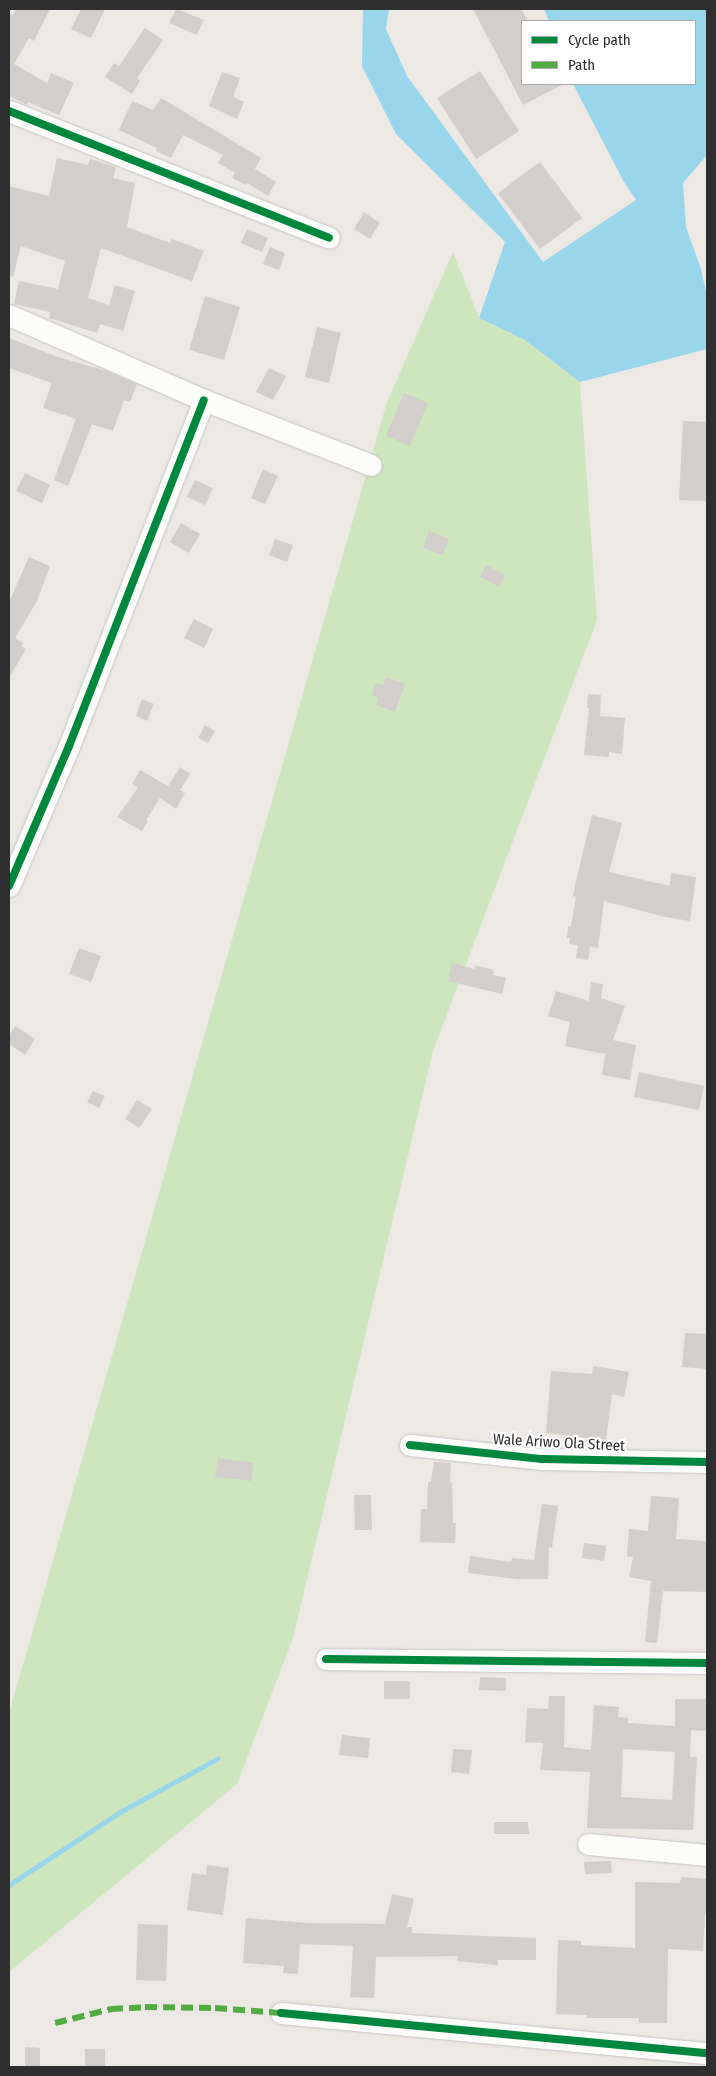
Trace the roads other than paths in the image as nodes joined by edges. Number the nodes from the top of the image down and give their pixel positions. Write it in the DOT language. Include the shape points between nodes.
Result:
graph roads {
  1 [pos="9,111"];
  2 [pos="329,238"];
  3 [pos="9,315"];
  4 [pos="204,400"];
  5 [pos="371,465"];
  6 [pos="9,886"];
  7 [pos="410,1445"];
  8 [pos="707,1462"];
  9 [pos="326,1659"];
  10 [pos="707,1663"];
  11 [pos="588,1844"];
  12 [pos="707,1855"];
  13 [pos="281,2013"];
  14 [pos="707,2053"];
  1 -- 2 [label="street"];
  3 -- 4 [label="street"];
  4 -- 5 [label="street"];
  4 -- 6 [label="street" via="69,746"];
  7 -- 8 [label="street, Wale Ariwo Ola Street" via="542,1459"];
  9 -- 10 [label="street"];
  11 -- 12 [label="street"];
  13 -- 14 [label="street"];
}
